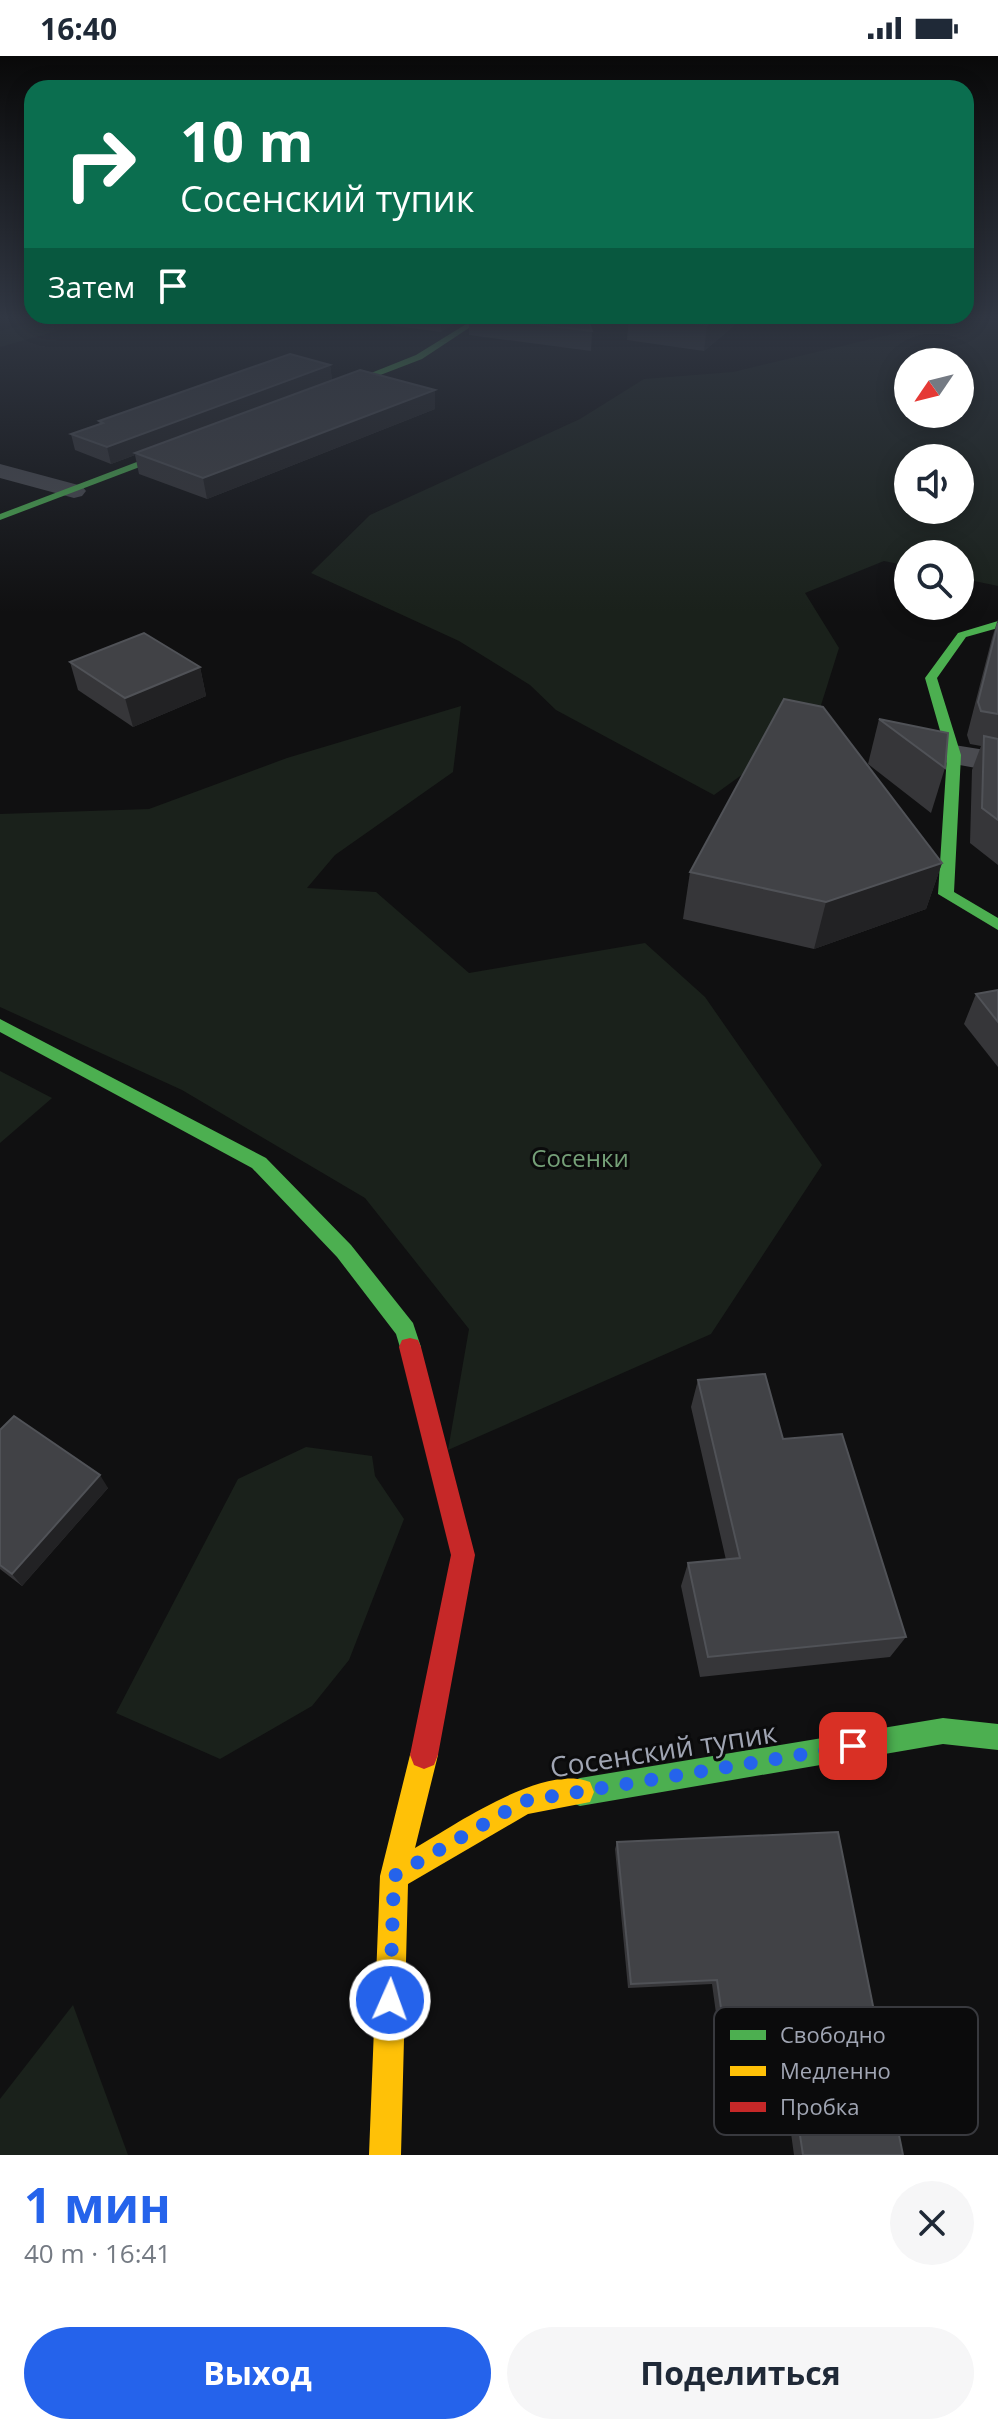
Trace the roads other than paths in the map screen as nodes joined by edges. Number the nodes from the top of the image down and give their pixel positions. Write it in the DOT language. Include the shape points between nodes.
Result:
graph roads {
  1 [pos="205,439"];
  2 [pos="0,471"];
  3 [pos="74,491"];
  4 [pos="0,517"];
  5 [pos="998,624"];
  6 [pos="954,755"];
  7 [pos="998,762"];
  8 [pos="998,925"];
  9 [pos="0,1025"];
  10 [pos="998,1737"];
  11 [pos="394,1876"];
  12 [pos="385,2155"];
  1 -- 3 [label="street"];
  2 -- 3 [label="street"];
  3 -- 4 [label="street"];
  5 -- 6 [label="street" via="962,635 931,678"];
  6 -- 7 [label="street"];
  6 -- 8 [label="street" via="946,894"];
  9 -- 11 [label="street" via="259,1163 344,1251 406,1330 463,1555 431,1724"];
  10 -- 11 [label="street, Сосенский тупик" via="943,1731 524,1801"];
  11 -- 12 [label="street"];
}
